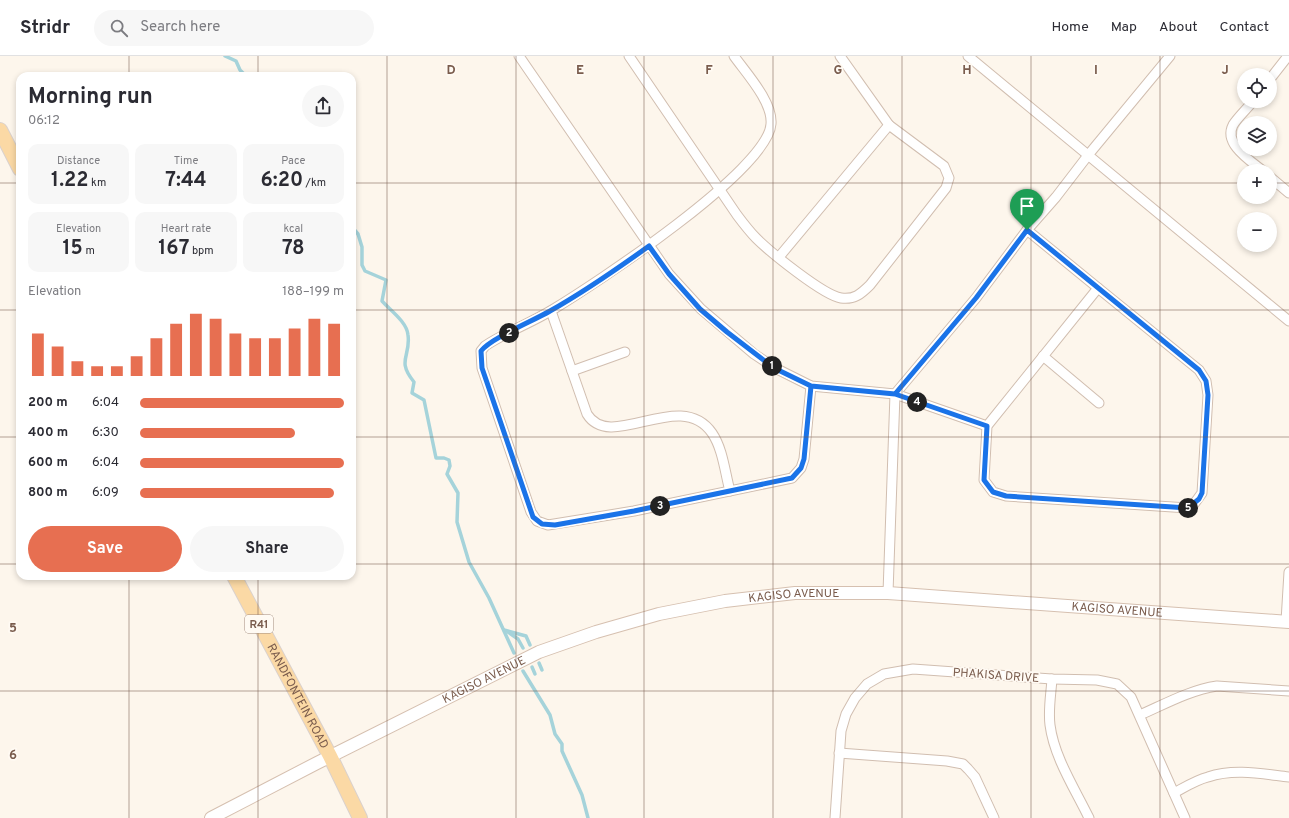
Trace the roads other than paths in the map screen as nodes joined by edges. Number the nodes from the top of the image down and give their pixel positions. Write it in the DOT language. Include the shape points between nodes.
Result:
graph roads {
  1 [pos="519,56"];
  2 [pos="629,56"];
  3 [pos="734,56"];
  4 [pos="840,56"];
  5 [pos="968,56"];
  6 [pos="1170,56"];
  7 [pos="1288,56"];
  8 [pos="1277,70"];
  9 [pos="1247,108"];
  10 [pos="889,125"];
  11 [pos="0,130"];
  12 [pos="1088,154"];
  13 [pos="16,160"];
  14 [pos="1255,164"];
  15 [pos="1277,183"];
  16 [pos="720,190"];
  17 [pos="1289,193"];
  18 [pos="1027,230"];
  19 [pos="649,246"];
  20 [pos="779,257"];
  21 [pos="1098,288"];
  22 [pos="551,311"];
  23 [pos="1289,321"];
  24 [pos="625,352"];
  25 [pos="1043,356"];
  26 [pos="572,372"];
  27 [pos="811,386"];
  28 [pos="895,394"];
  29 [pos="1099,404"];
  30 [pos="987,426"];
  31 [pos="730,491"];
  32 [pos="1289,572"];
  33 [pos="236,580"];
  34 [pos="888,593"];
  35 [pos="1287,621"];
  36 [pos="1052,679"];
  37 [pos="1289,691"];
  38 [pos="1140,715"];
  39 [pos="839,753"];
  40 [pos="330,756"];
  41 [pos="1289,777"];
  42 [pos="1174,793"];
  43 [pos="211,818"];
  44 [pos="360,818"];
  45 [pos="836,818"];
  46 [pos="994,818"];
  47 [pos="1088,818"];
  48 [pos="1185,818"];
  1 -- 19 [label="street"];
  2 -- 16 [label="street"];
  3 -- 16 [label="street" via="766,101 771,125 764,141"];
  4 -- 10 [label="street"];
  5 -- 12 [label="street"];
  6 -- 12 [label="street"];
  7 -- 8 [label="street"];
  9 -- 14 [label="street" via="1231,132 1240,152"];
  10 -- 20 [label="street"];
  10 -- 20 [label="street" via="940,162 947,170 949,178 946,188 870,285 856,297 840,298 814,284"];
  11 -- 13 [label="main road"];
  12 -- 18 [label="street"];
  12 -- 23 [label="street"];
  15 -- 17 [label="street"];
  16 -- 19 [label="street"];
  16 -- 20 [label="street" via="756,238"];
  18 -- 21 [label="street"];
  18 -- 28 [label="street" via="976,298"];
  19 -- 22 [label="street" via="600,281"];
  19 -- 27 [label="street" via="685,293 727,332 774,368"];
  21 -- 25 [label="street"];
  21 -- 30 [label="street" via="1199,370 1206,381 1208,395 1202,493 1199,499 1188,508 1181,509 1006,496 993,492 984,480"];
  22 -- 26 [label="street"];
  22 -- 31 [label="street" via="489,343 481,351 482,368 531,512 537,521 555,525"];
  24 -- 26 [label="street"];
  25 -- 29 [label="street"];
  25 -- 30 [label="street"];
  26 -- 31 [label="street" via="587,414 600,427 615,427 677,416 690,416 700,422 716,441"];
  27 -- 28 [label="street"];
  27 -- 31 [label="street" via="804,459 796,475 784,481"];
  28 -- 30 [label="street"];
  28 -- 34 [label="street"];
  32 -- 35 [label="street"];
  33 -- 40 [label="main road, RANDFONTEIN ROAD / R41"];
  34 -- 35 [label="street, KAGISO AVENUE"];
  34 -- 40 [label="street, KAGISO AVENUE" via="795,593 725,601 659,614 596,632 539,652"];
  36 -- 38 [label="street, PHAKISA DRIVE" via="1097,680 1117,684 1131,696"];
  36 -- 39 [label="street, PHAKISA DRIVE" via="913,669 884,674 867,684 855,698 840,731"];
  36 -- 47 [label="street" via="1049,718 1052,736"];
  37 -- 38 [label="street" via="1217,686 1190,693"];
  38 -- 42 [label="street, PHAKISA DRIVE"];
  39 -- 45 [label="street, PHAKISA DRIVE"];
  39 -- 46 [label="street" via="962,764 975,777"];
  40 -- 43 [label="street, KAGISO AVENUE"];
  40 -- 44 [label="main road, RANDFONTEIN ROAD / R41"];
  41 -- 42 [label="street" via="1224,773 1207,777"];
  42 -- 48 [label="street, PHAKISA DRIVE"];
}
